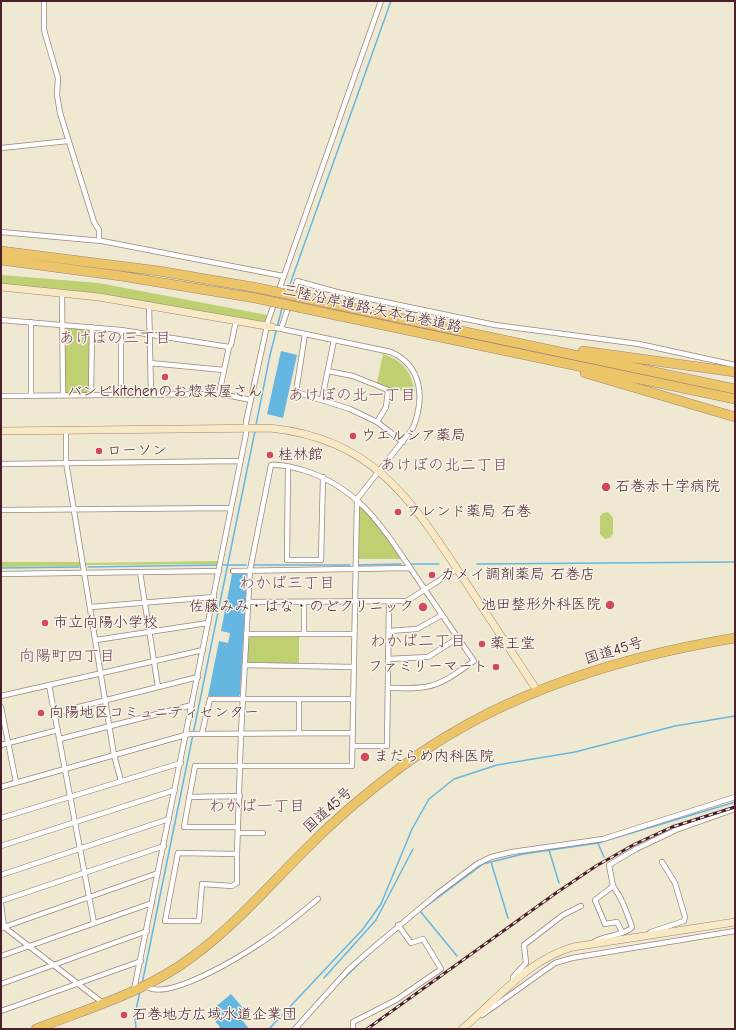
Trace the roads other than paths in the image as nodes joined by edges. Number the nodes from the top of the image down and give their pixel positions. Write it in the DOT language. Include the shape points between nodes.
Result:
graph roads {
  1 [pos="44,1"];
  2 [pos="381,1"];
  3 [pos="68,141"];
  4 [pos="1,148"];
  5 [pos="1,232"];
  6 [pos="99,240"];
  7 [pos="1,251"];
  8 [pos="1,260"];
  9 [pos="283,276"];
  10 [pos="1,287"];
  11 [pos="280,287"];
  12 [pos="294,290"];
  13 [pos="62,293"];
  14 [pos="149,304"];
  15 [pos="1,320"];
  16 [pos="236,321"];
  17 [pos="31,322"];
  18 [pos="62,324"];
  19 [pos="92,327"];
  20 [pos="274,327"];
  21 [pos="120,330"];
  22 [pos="459,330"];
  23 [pos="150,333"];
  24 [pos="305,334"];
  25 [pos="334,340"];
  26 [pos="229,347"];
  27 [pos="526,356"];
  28 [pos="150,363"];
  29 [pos="735,365"];
  30 [pos="224,370"];
  31 [pos="328,371"];
  32 [pos="735,372"];
  33 [pos="735,389"];
  34 [pos="122,394"];
  35 [pos="151,394"];
  36 [pos="219,394"];
  37 [pos="63,395"];
  38 [pos="1,396"];
  39 [pos="31,396"];
  40 [pos="91,396"];
  41 [pos="735,399"];
  42 [pos="251,400"];
  43 [pos="322,400"];
  44 [pos="735,417"];
  45 [pos="377,422"];
  46 [pos="249,428"];
  47 [pos="66,430"];
  48 [pos="1,431"];
  49 [pos="403,442"];
  50 [pos="66,462"];
  51 [pos="240,462"];
  52 [pos="1,464"];
  53 [pos="288,467"];
  54 [pos="379,470"];
  55 [pos="323,477"];
  56 [pos="357,499"];
  57 [pos="231,508"];
  58 [pos="74,509"];
  59 [pos="1,510"];
  60 [pos="410,568"];
  61 [pos="355,569"];
  62 [pos="457,569"];
  63 [pos="250,570"];
  64 [pos="219,571"];
  65 [pos="233,571"];
  66 [pos="140,572"];
  67 [pos="85,573"];
  68 [pos="1,574"];
  69 [pos="426,590"];
  70 [pos="214,597"];
  71 [pos="355,601"];
  72 [pos="144,602"];
  73 [pos="248,602"];
  74 [pos="304,602"];
  75 [pos="389,602"];
  76 [pos="91,607"];
  77 [pos="442,615"];
  78 [pos="208,623"];
  79 [pos="389,631"];
  80 [pos="149,632"];
  81 [pos="304,633"];
  82 [pos="246,634"];
  83 [pos="354,634"];
  84 [pos="458,638"];
  85 [pos="735,638"];
  86 [pos="96,640"];
  87 [pos="203,650"];
  88 [pos="388,659"];
  89 [pos="154,662"];
  90 [pos="244,665"];
  91 [pos="354,667"];
  92 [pos="101,673"];
  93 [pos="198,677"];
  94 [pos="49,685"];
  95 [pos="158,687"];
  96 [pos="388,688"];
  97 [pos="538,692"];
  98 [pos="1,696"];
  99 [pos="243,699"];
  100 [pos="299,699"];
  101 [pos="353,699"];
  102 [pos="106,700"];
  103 [pos="192,705"];
  104 [pos="1,706"];
  105 [pos="55,713"];
  106 [pos="110,726"];
  107 [pos="58,730"];
  108 [pos="200,733"];
  109 [pos="241,733"];
  110 [pos="299,733"];
  111 [pos="353,733"];
  112 [pos="188,734"];
  113 [pos="60,739"];
  114 [pos="8,743"];
  115 [pos="1,745"];
  116 [pos="353,746"];
  117 [pos="114,755"];
  118 [pos="181,763"];
  119 [pos="240,766"];
  120 [pos="65,769"];
  121 [pos="121,781"];
  122 [pos="16,782"];
  123 [pos="1,787"];
  124 [pos="175,790"];
  125 [pos="70,796"];
  126 [pos="240,796"];
  127 [pos="189,797"];
  128 [pos="735,797"];
  129 [pos="735,809"];
  130 [pos="1,818"];
  131 [pos="170,819"];
  132 [pos="75,822"];
  133 [pos="238,827"];
  134 [pos="238,833"];
  135 [pos="263,833"];
  136 [pos="1,846"];
  137 [pos="164,846"];
  138 [pos="80,848"];
  139 [pos="238,854"];
  140 [pos="662,862"];
  141 [pos="84,873"];
  142 [pos="158,873"];
  143 [pos="1,875"];
  144 [pos="613,886"];
  145 [pos="89,897"];
  146 [pos="318,899"];
  147 [pos="1,901"];
  148 [pos="152,903"];
  149 [pos="1,904"];
  150 [pos="581,906"];
  151 [pos="735,922"];
  152 [pos="94,923"];
  153 [pos="3,927"];
  154 [pos="400,927"];
  155 [pos="147,931"];
  156 [pos="735,931"];
  157 [pos="622,932"];
  158 [pos="646,936"];
  159 [pos="591,945"];
  160 [pos="29,946"];
  161 [pos="1,956"];
  162 [pos="141,961"];
  163 [pos="53,965"];
  164 [pos="77,983"];
  165 [pos="513,983"];
  166 [pos="1,984"];
  167 [pos="140,988"];
  168 [pos="103,1003"];
  169 [pos="1,1011"];
  170 [pos="472,1020"];
  171 [pos="37,1029"];
  172 [pos="295,1029"];
  173 [pos="353,1029"];
  174 [pos="462,1029"];
  1 -- 3 [label="street" via="44,30 58,78 57,95"];
  2 -- 9 [label="street"];
  3 -- 4 [label="street"];
  3 -- 6 [label="street" via="94,222 99,230"];
  5 -- 6 [label="street"];
  6 -- 9 [label="street"];
  7 -- 22 [label="highway, 三陸沿岸道路;矢本石巻道路, bridge" via="159,271 258,288"];
  8 -- 27 [label="highway, 三陸沿岸道路;矢本石巻道路, bridge" via="136,278 255,298"];
  9 -- 11 [label="street"];
  10 -- 13 [label="street"];
  11 -- 12 [label="street"];
  11 -- 20 [label="street"];
  12 -- 20 [label="street"];
  12 -- 29 [label="street" via="297,281 337,292 495,324 639,344"];
  13 -- 14 [label="street"];
  13 -- 18 [label="street"];
  14 -- 16 [label="street"];
  14 -- 23 [label="street"];
  15 -- 17 [label="street"];
  16 -- 20 [label="street"];
  16 -- 26 [label="street"];
  17 -- 18 [label="street"];
  17 -- 39 [label="street"];
  18 -- 19 [label="street"];
  18 -- 37 [label="street"];
  19 -- 21 [label="street"];
  19 -- 40 [label="street"];
  20 -- 24 [label="street"];
  20 -- 42 [label="street"];
  21 -- 23 [label="street"];
  21 -- 34 [label="street"];
  22 -- 32 [label="highway"];
  22 -- 33 [label="highway, 三陸沿岸道路;矢本石巻道路"];
  23 -- 26 [label="street"];
  23 -- 28 [label="street"];
  24 -- 25 [label="street"];
  24 -- 43 [label="street" via="295,390 298,394"];
  25 -- 31 [label="street"];
  25 -- 49 [label="street" via="391,352 403,358 412,368 419,389 417,419"];
  26 -- 30 [label="street"];
  27 -- 41 [label="highway, 三陸沿岸道路;矢本石巻道路"];
  27 -- 44 [label="highway"];
  28 -- 30 [label="street"];
  28 -- 35 [label="street"];
  30 -- 36 [label="street"];
  31 -- 43 [label="street"];
  31 -- 45 [label="street" via="353,376 388,390 385,410"];
  34 -- 35 [label="street"];
  34 -- 40 [label="street"];
  35 -- 36 [label="street"];
  36 -- 42 [label="street"];
  37 -- 39 [label="street"];
  37 -- 40 [label="street"];
  38 -- 39 [label="street"];
  42 -- 46 [label="street"];
  43 -- 45 [label="street" via="350,409"];
  45 -- 49 [label="street"];
  46 -- 47 [label="street"];
  46 -- 51 [label="street"];
  46 -- 54 [label="street" via="292,430 326,440"];
  47 -- 48 [label="street"];
  47 -- 50 [label="street"];
  49 -- 54 [label="street"];
  50 -- 51 [label="street"];
  50 -- 52 [label="street"];
  50 -- 58 [label="street"];
  51 -- 57 [label="street"];
  53 -- 55 [label="street"];
  53 -- 55 [label="street" via="287,560 321,560"];
  53 -- 63 [label="street" via="272,464 269,466"];
  54 -- 56 [label="street"];
  54 -- 62 [label="street" via="412,504"];
  55 -- 56 [label="street"];
  56 -- 60 [label="street" via="374,516"];
  56 -- 61 [label="street"];
  57 -- 58 [label="street"];
  57 -- 64 [label="street"];
  58 -- 59 [label="street"];
  58 -- 67 [label="street"];
  60 -- 61 [label="street"];
  60 -- 69 [label="street"];
  61 -- 63 [label="street"];
  61 -- 71 [label="street"];
  62 -- 69 [label="street"];
  62 -- 97 [label="street"];
  63 -- 65 [label="street"];
  63 -- 73 [label="street"];
  64 -- 66 [label="street"];
  64 -- 70 [label="street"];
  66 -- 67 [label="street"];
  66 -- 72 [label="street"];
  67 -- 68 [label="street"];
  67 -- 76 [label="street"];
  69 -- 75 [label="street" via="407,601"];
  69 -- 77 [label="street"];
  70 -- 72 [label="street"];
  70 -- 78 [label="street"];
  71 -- 74 [label="street"];
  71 -- 75 [label="street"];
  71 -- 83 [label="street"];
  72 -- 76 [label="street"];
  72 -- 80 [label="street"];
  73 -- 74 [label="street"];
  73 -- 82 [label="street"];
  74 -- 81 [label="street"];
  75 -- 79 [label="street"];
  76 -- 86 [label="street"];
  77 -- 79 [label="street" via="418,629"];
  77 -- 84 [label="street"];
  78 -- 80 [label="street"];
  78 -- 87 [label="street"];
  79 -- 88 [label="street"];
  80 -- 86 [label="street"];
  80 -- 89 [label="street"];
  81 -- 82 [label="street"];
  81 -- 83 [label="street"];
  82 -- 90 [label="street"];
  83 -- 91 [label="street"];
  84 -- 88 [label="street" via="428,657"];
  84 -- 96 [label="street" via="474,661 451,677 433,685"];
  85 -- 97 [label="highway, 国道45号" via="659,652 607,667"];
  86 -- 92 [label="street"];
  87 -- 89 [label="street"];
  87 -- 93 [label="street"];
  88 -- 96 [label="street"];
  89 -- 92 [label="street"];
  89 -- 95 [label="street"];
  90 -- 91 [label="street"];
  90 -- 99 [label="street"];
  91 -- 101 [label="street"];
  92 -- 94 [label="street"];
  92 -- 102 [label="street"];
  93 -- 95 [label="street"];
  93 -- 103 [label="street"];
  94 -- 98 [label="street"];
  94 -- 105 [label="street"];
  95 -- 102 [label="street"];
  96 -- 116 [label="street" via="387,746"];
  97 -- 167 [label="highway, 国道45号" via="469,725 403,765 348,809 234,923 185,962"];
  99 -- 100 [label="street"];
  99 -- 108 [label="street" via="210,699"];
  99 -- 109 [label="street"];
  100 -- 101 [label="street"];
  100 -- 110 [label="street"];
  101 -- 111 [label="street"];
  102 -- 105 [label="street"];
  102 -- 106 [label="street"];
  103 -- 106 [label="street"];
  103 -- 112 [label="street"];
  104 -- 114 [label="street"];
  105 -- 107 [label="street"];
  106 -- 113 [label="street"];
  106 -- 117 [label="street"];
  107 -- 113 [label="street"];
  107 -- 114 [label="street"];
  108 -- 109 [label="street"];
  108 -- 112 [label="street"];
  109 -- 110 [label="street"];
  109 -- 119 [label="street"];
  110 -- 111 [label="street"];
  111 -- 116 [label="street"];
  112 -- 117 [label="street"];
  112 -- 118 [label="street"];
  113 -- 120 [label="street"];
  114 -- 115 [label="street"];
  114 -- 122 [label="street"];
  116 -- 119 [label="street" via="352,766"];
  117 -- 120 [label="street"];
  117 -- 121 [label="street"];
  118 -- 121 [label="street"];
  118 -- 124 [label="street"];
  119 -- 126 [label="street"];
  119 -- 127 [label="street" via="195,766"];
  120 -- 122 [label="street"];
  120 -- 125 [label="street"];
  121 -- 125 [label="street"];
  122 -- 123 [label="street"];
  124 -- 131 [label="street"];
  124 -- 132 [label="street"];
  125 -- 130 [label="street"];
  125 -- 132 [label="street"];
  126 -- 127 [label="street"];
  126 -- 133 [label="street"];
  127 -- 133 [label="street" via="184,827"];
  128 -- 154 [label="street" via="603,839 565,843 491,857 466,872"];
  129 -- 144 [label="street" via="676,830 611,863 608,868"];
  131 -- 137 [label="street"];
  131 -- 138 [label="street"];
  132 -- 136 [label="street"];
  132 -- 138 [label="street"];
  133 -- 134 [label="street"];
  134 -- 135 [label="street"];
  134 -- 139 [label="street"];
  137 -- 141 [label="street"];
  137 -- 142 [label="street"];
  138 -- 141 [label="street"];
  138 -- 143 [label="street"];
  139 -- 139 [label="street" via="178,853 165,921 198,921 202,884 232,886 237,883"];
  140 -- 158 [label="street" via="675,883 685,917 684,921"];
  141 -- 145 [label="street"];
  141 -- 147 [label="street"];
  142 -- 145 [label="street"];
  142 -- 148 [label="street"];
  144 -- 157 [label="street" via="624,903 632,927"];
  144 -- 157 [label="street" via="595,900 605,924 618,922"];
  145 -- 152 [label="street"];
  145 -- 153 [label="street"];
  146 -- 167 [label="street" via="263,942 234,960 188,982 169,988"];
  148 -- 152 [label="street"];
  148 -- 155 [label="street"];
  149 -- 153 [label="street"];
  150 -- 165 [label="street" via="563,915 524,945 526,963 513,977"];
  151 -- 158 [label="street"];
  152 -- 160 [label="street"];
  153 -- 160 [label="street"];
  154 -- 172 [label="street" via="348,970"];
  154 -- 173 [label="street" via="411,943 423,939 441,969 396,1000 353,1022"];
  155 -- 162 [label="street"];
  155 -- 163 [label="street"];
  156 -- 170 [label="street" via="555,963"];
  157 -- 159 [label="street" via="600,938"];
  158 -- 159 [label="street"];
  159 -- 165 [label="street" via="554,953"];
  160 -- 161 [label="street"];
  160 -- 163 [label="street"];
  162 -- 164 [label="street"];
  162 -- 167 [label="street"];
  163 -- 164 [label="street"];
  163 -- 166 [label="street"];
  164 -- 168 [label="street"];
  164 -- 169 [label="street"];
  165 -- 170 [label="street"];
  167 -- 168 [label="highway, 国道45号"];
  168 -- 171 [label="highway, 国道45号"];
  170 -- 174 [label="street"];
}
